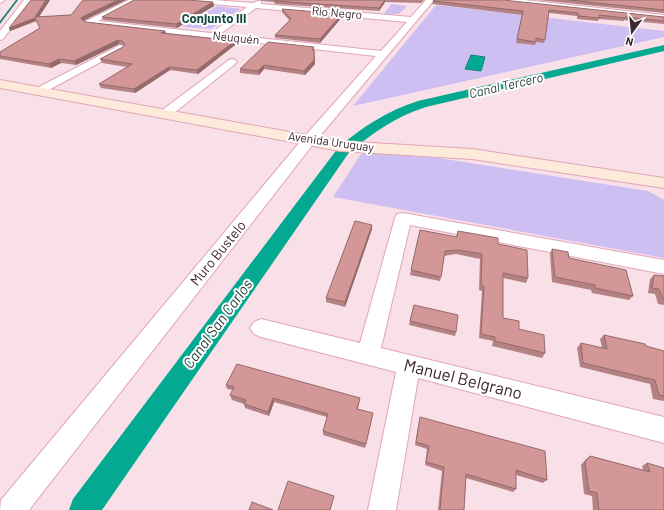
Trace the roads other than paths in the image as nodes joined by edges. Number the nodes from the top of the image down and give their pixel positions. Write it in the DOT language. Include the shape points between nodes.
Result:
graph roads {
  1 [pos="28,0"];
  2 [pos="135,0"];
  3 [pos="189,0"];
  4 [pos="262,0"];
  5 [pos="430,0"];
  6 [pos="503,0"];
  7 [pos="254,6"];
  8 [pos="664,17"];
  9 [pos="413,20"];
  10 [pos="213,35"];
  11 [pos="0,38"];
  12 [pos="120,48"];
  13 [pos="384,54"];
  14 [pos="232,62"];
  15 [pos="0,84"];
  16 [pos="39,91"];
  17 [pos="165,114"];
  18 [pos="309,140"];
  19 [pos="664,183"];
  20 [pos="664,267"];
  21 [pos="261,328"];
  22 [pos="368,355"];
  23 [pos="409,365"];
  24 [pos="664,430"];
  25 [pos="11,510"];
  26 [pos="382,510"];
  1 -- 11 [label="street"];
  2 -- 10 [label="street, Neuquén" via="88,22"];
  3 -- 7 [label="street, Río Negro"];
  4 -- 7 [label="street"];
  5 -- 9 [label="street, Muro Bustelo"];
  6 -- 8 [label="street"];
  7 -- 9 [label="street, Río Negro"];
  7 -- 10 [label="street"];
  9 -- 13 [label="street, Muro Bustelo"];
  10 -- 13 [label="street, Neuquén"];
  12 -- 16 [label="street"];
  13 -- 18 [label="street, Muro Bustelo"];
  14 -- 17 [label="street"];
  15 -- 16 [label="main road, Avenida Uruguay"];
  16 -- 17 [label="main road, Avenida Uruguay"];
  17 -- 18 [label="main road, Avenida Uruguay"];
  18 -- 19 [label="main road, Avenida Uruguay" via="347,147 472,154"];
  18 -- 25 [label="street, Muro Bustelo"];
  20 -- 22 [label="street" via="403,218"];
  21 -- 22 [label="street, Manuel Belgrano"];
  22 -- 23 [label="street, Manuel Belgrano"];
  23 -- 24 [label="street, Manuel Belgrano"];
  23 -- 26 [label="street"];
}
